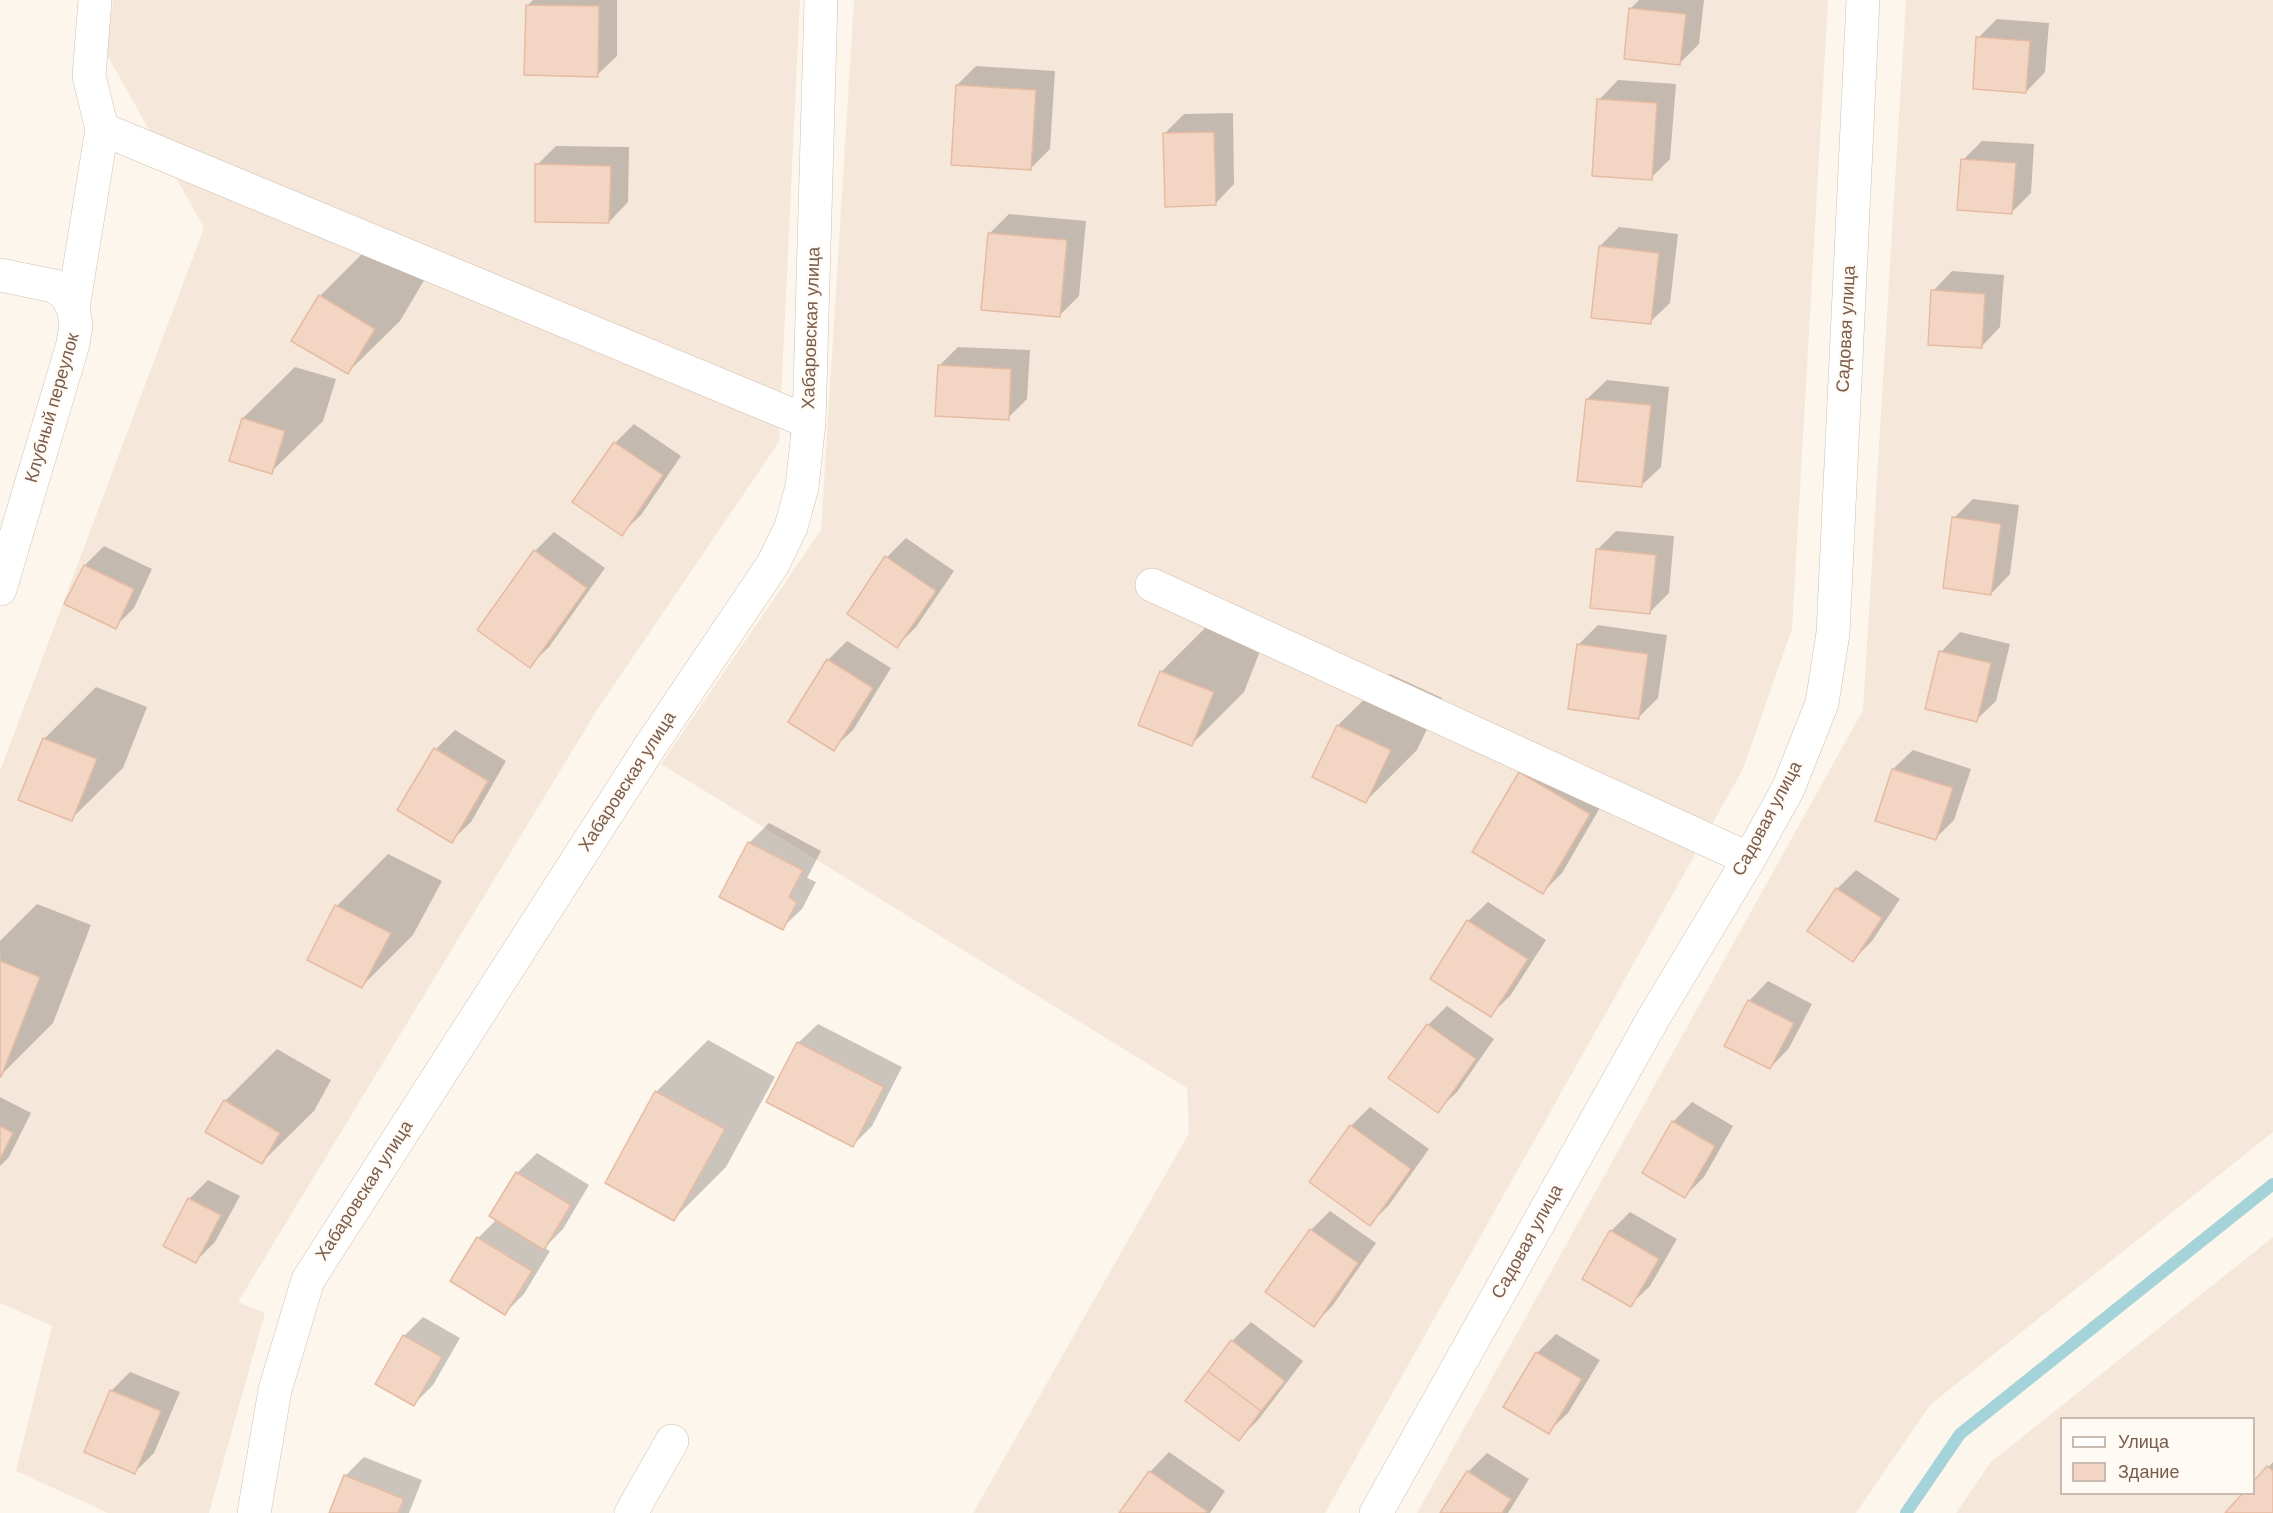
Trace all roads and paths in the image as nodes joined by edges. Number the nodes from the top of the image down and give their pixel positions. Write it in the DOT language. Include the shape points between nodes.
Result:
graph roads {
  1 [pos="95,0"];
  2 [pos="821,0"];
  3 [pos="1863,0"];
  4 [pos="102,129"];
  5 [pos="0,275"];
  6 [pos="73,308"];
  7 [pos="809,422"];
  8 [pos="1152,585"];
  9 [pos="0,589"];
  10 [pos="1749,859"];
  11 [pos="672,1441"];
  12 [pos="254,1513"];
  13 [pos="631,1513"];
  14 [pos="1376,1513"];
  1 -- 4 [label="street" via="89,76"];
  2 -- 7 [label="street, Хабаровская улица"];
  3 -- 10 [label="street, Садовая улица" via="1833,633 1822,703 1788,789"];
  4 -- 6 [label="street"];
  4 -- 7 [label="street"];
  5 -- 6 [label="street, Клубный переулок" via="54,286 66,295"];
  6 -- 9 [label="street, Клубный переулок" via="74,345"];
  7 -- 12 [label="street, Хабаровская улица" via="802,487 791,527 773,564 649,748 308,1280 275,1390"];
  8 -- 10 [label="street"];
  10 -- 14 [label="street, Садовая улица" via="1653,1017"];
  11 -- 13 [label="street"];
}
